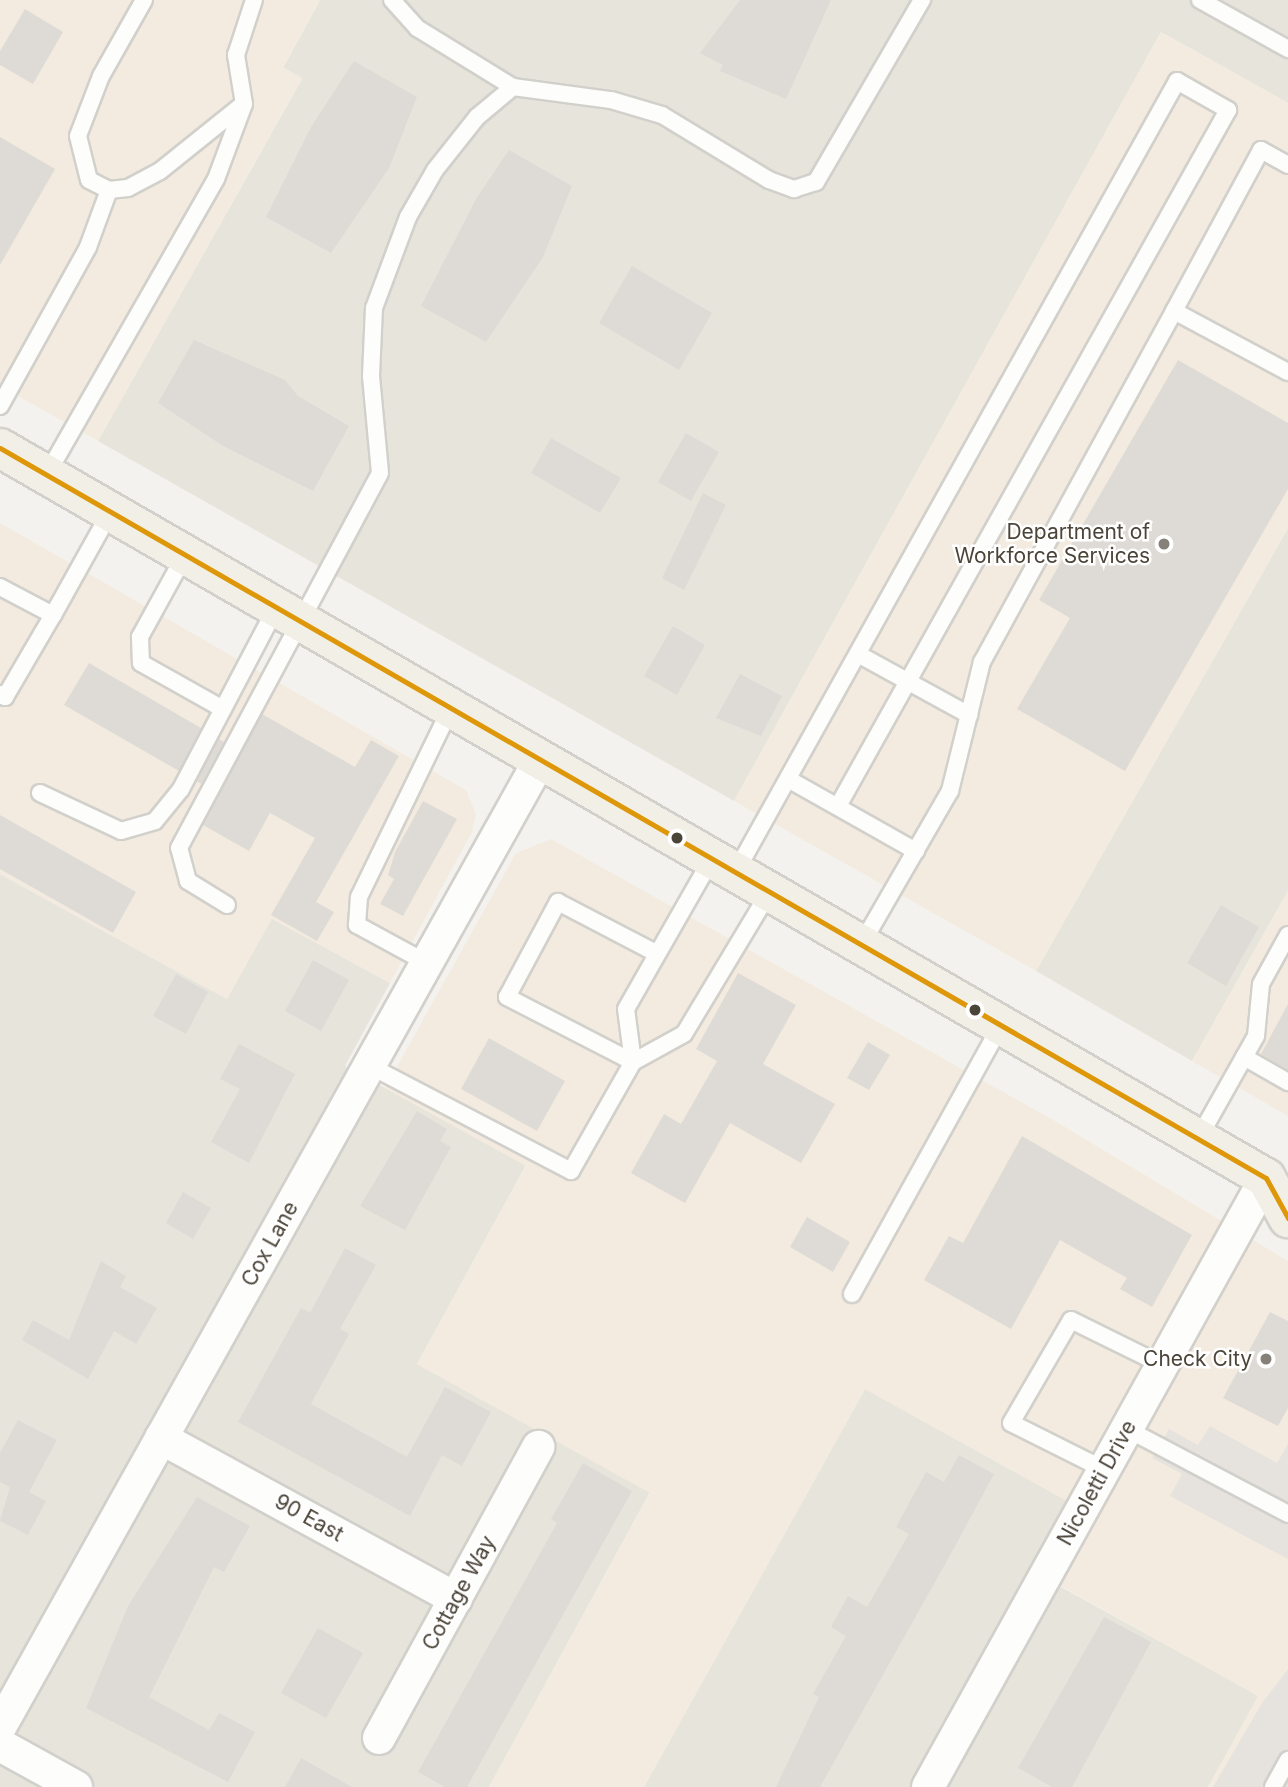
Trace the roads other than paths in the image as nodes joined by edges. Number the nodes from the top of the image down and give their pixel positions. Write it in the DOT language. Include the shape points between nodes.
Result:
graph roads {
  1 [pos="144,0"];
  2 [pos="254,0"];
  3 [pos="392,0"];
  4 [pos="922,0"];
  5 [pos="1200,0"];
  6 [pos="1288,49"];
  7 [pos="513,87"];
  8 [pos="244,104"];
  9 [pos="1288,165"];
  10 [pos="109,190"];
  11 [pos="1174,311"];
  12 [pos="1288,373"];
  13 [pos="0,406"];
  14 [pos="0,448"];
  15 [pos="47,474"];
  16 [pos="111,511"];
  17 [pos="186,554"];
  18 [pos="0,587"];
  19 [pos="290,614"];
  20 [pos="53,615"];
  21 [pos="858,654"];
  22 [pos="908,681"];
  23 [pos="2,699"];
  24 [pos="223,709"];
  25 [pos="450,710"];
  26 [pos="969,715"];
  27 [pos="540,760"];
  28 [pos="788,779"];
  29 [pos="40,793"];
  30 [pos="838,806"];
  31 [pos="916,851"];
  32 [pos="722,869"];
  33 [pos="768,894"];
  34 [pos="227,905"];
  35 [pos="1288,934"];
  36 [pos="860,947"];
  37 [pos="656,953"];
  38 [pos="427,963"];
  39 [pos="1000,1027"];
  40 [pos="1244,1057"];
  41 [pos="633,1062"];
  42 [pos="370,1066"];
  43 [pos="1288,1082"];
  44 [pos="1198,1139"];
  45 [pos="1277,1177"];
  46 [pos="1288,1218"];
  47 [pos="852,1294"];
  48 [pos="1162,1365"];
  49 [pos="1127,1429"];
  50 [pos="161,1438"];
  51 [pos="538,1447"];
  52 [pos="1105,1470"];
  53 [pos="1288,1514"];
  54 [pos="456,1599"];
  55 [pos="0,1727"];
  56 [pos="379,1738"];
  57 [pos="0,1745"];
  58 [pos="1288,1760"];
  59 [pos="76,1787"];
  60 [pos="928,1787"];
  61 [pos="1273,1787"];
  1 -- 10 [label="lane" via="101,76 78,136 89,180"];
  2 -- 8 [label="lane" via="236,55"];
  3 -- 7 [label="lane" via="417,28"];
  4 -- 7 [label="lane" via="832,161 816,182 794,189 769,180 662,115 611,100"];
  5 -- 6 [label="lane"];
  7 -- 19 [label="lane" via="477,117 408,217 374,308 371,376 380,473"];
  8 -- 10 [label="lane" via="160,171"];
  8 -- 15 [label="lane" via="216,179"];
  9 -- 11 [label="lane" via="1261,150"];
  10 -- 13 [label="lane" via="88,247"];
  11 -- 12 [label="lane"];
  11 -- 26 [label="lane" via="982,662"];
  14 -- 15 [label="main road"];
  15 -- 16 [label="main road"];
  16 -- 17 [label="main road"];
  16 -- 20 [label="lane"];
  17 -- 19 [label="main road"];
  17 -- 24 [label="lane" via="140,637 141,663"];
  18 -- 20 [label="lane"];
  19 -- 24 [label="lane"];
  19 -- 25 [label="main road"];
  19 -- 34 [label="lane" via="178,848 188,881"];
  20 -- 23 [label="lane"];
  21 -- 22 [label="lane"];
  21 -- 22 [label="lane" via="1177,81 1228,110"];
  21 -- 28 [label="lane"];
  22 -- 26 [label="lane"];
  22 -- 30 [label="lane"];
  24 -- 29 [label="lane" via="167,810 138,829 104,826"];
  25 -- 27 [label="main road"];
  25 -- 38 [label="lane" via="359,897 357,925"];
  26 -- 31 [label="lane" via="950,791"];
  27 -- 32 [label="main road"];
  27 -- 38 [label="street, Cox Lane"];
  28 -- 30 [label="lane"];
  28 -- 32 [label="lane"];
  30 -- 31 [label="lane"];
  31 -- 36 [label="lane"];
  32 -- 33 [label="main road"];
  32 -- 37 [label="lane"];
  33 -- 36 [label="main road"];
  33 -- 41 [label="lane" via="684,1034"];
  35 -- 40 [label="lane" via="1261,984 1256,1036"];
  36 -- 39 [label="main road"];
  37 -- 41 [label="lane" via="626,1009"];
  37 -- 41 [label="lane" via="558,902 507,997"];
  38 -- 42 [label="street, Cox Lane"];
  39 -- 44 [label="main road"];
  39 -- 47 [label="lane"];
  40 -- 43 [label="lane"];
  40 -- 44 [label="lane"];
  41 -- 42 [label="lane" via="571,1171"];
  42 -- 50 [label="street, Cox Lane"];
  44 -- 45 [label="main road"];
  45 -- 46 [label="main road"];
  45 -- 48 [label="street, Nicoletti Drive"];
  48 -- 49 [label="street, Nicoletti Drive"];
  48 -- 52 [label="lane" via="1071,1320 1011,1423"];
  49 -- 52 [label="street, Nicoletti Drive"];
  49 -- 53 [label="lane"];
  50 -- 54 [label="street, 90 East"];
  50 -- 55 [label="street, Cox Lane"];
  51 -- 54 [label="street, Cottage Way"];
  52 -- 60 [label="street, Nicoletti Drive"];
  54 -- 56 [label="street, Cottage Way"];
  57 -- 59 [label="street"];
  58 -- 61 [label="lane"];
}
